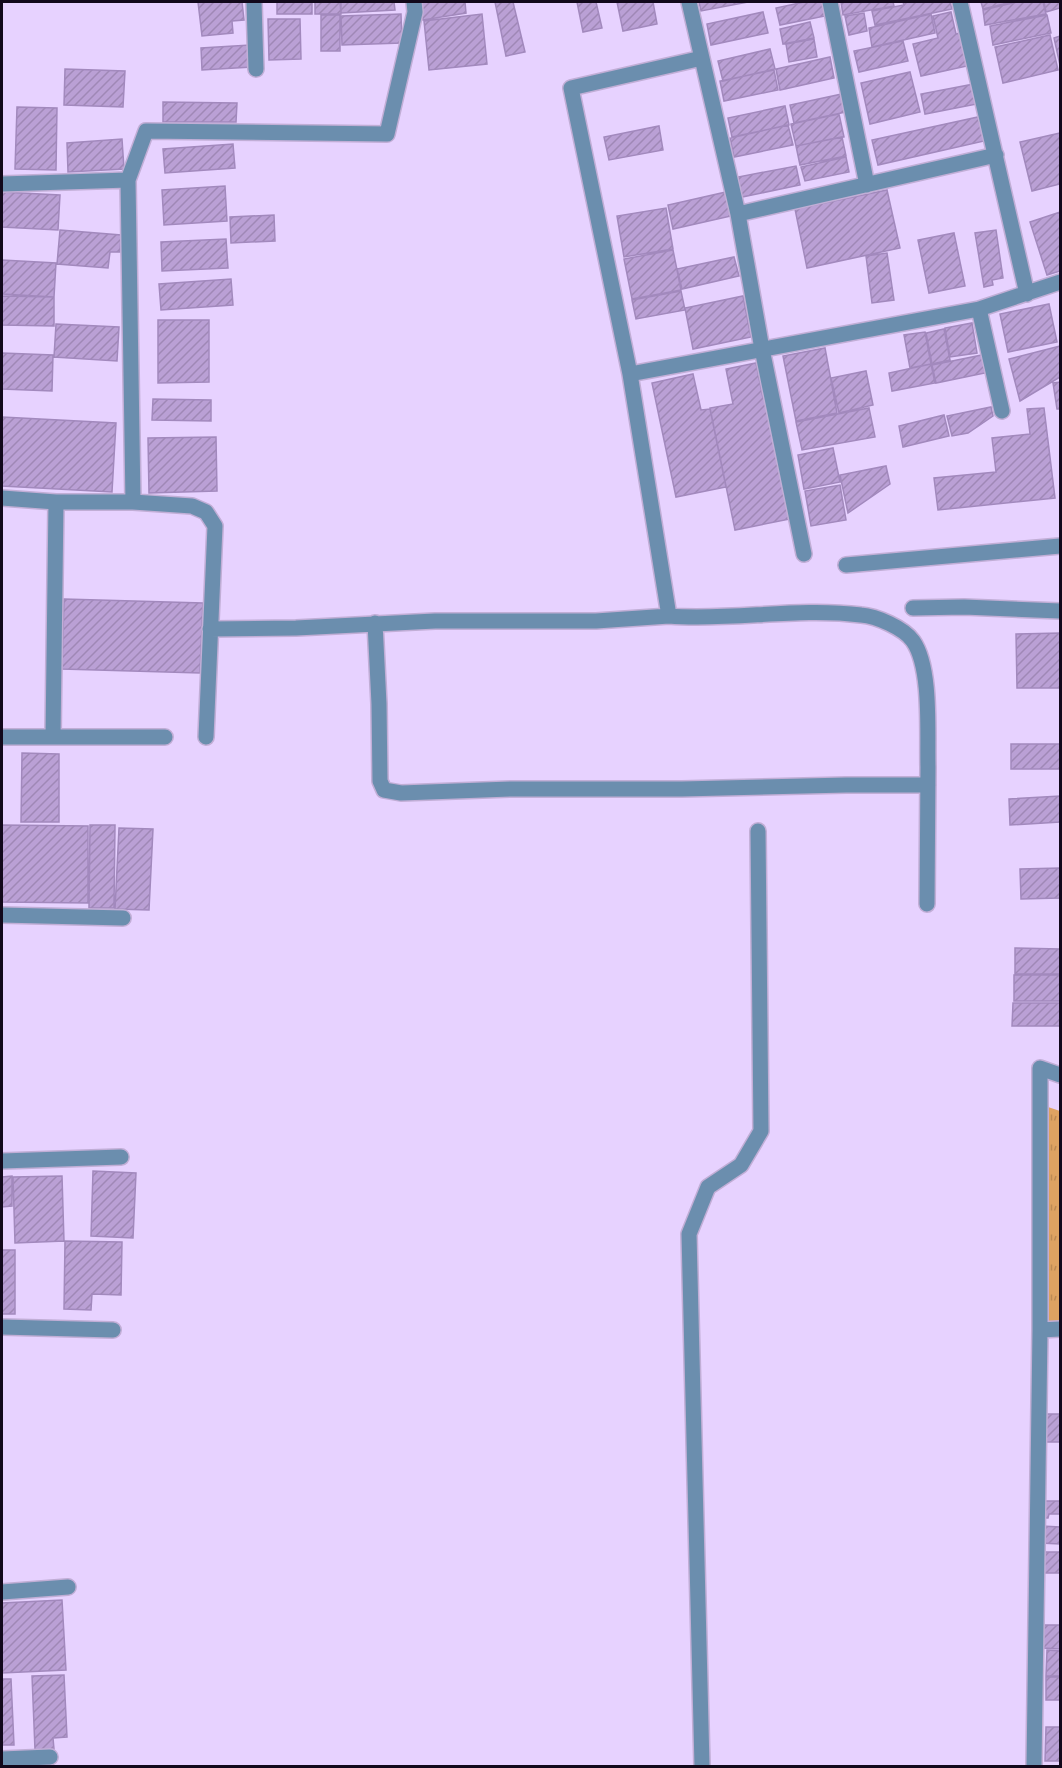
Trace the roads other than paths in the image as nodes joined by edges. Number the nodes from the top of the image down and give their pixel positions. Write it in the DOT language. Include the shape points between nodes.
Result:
graph roads {
  1 [pos="254,2"];
  2 [pos="414,2"];
  3 [pos="689,2"];
  4 [pos="830,2"];
  5 [pos="960,2"];
  6 [pos="702,58"];
  7 [pos="256,69"];
  8 [pos="996,155"];
  9 [pos="128,180"];
  10 [pos="2,184"];
  11 [pos="867,185"];
  12 [pos="738,214"];
  13 [pos="1060,282"];
  14 [pos="1027,294"];
  15 [pos="979,309"];
  16 [pos="762,349"];
  17 [pos="630,374"];
  18 [pos="1002,411"];
  19 [pos="2,498"];
  20 [pos="56,502"];
  21 [pos="133,502"];
  22 [pos="1060,546"];
  23 [pos="804,554"];
  24 [pos="846,565"];
  25 [pos="913,608"];
  26 [pos="1060,611"];
  27 [pos="669,616"];
  28 [pos="375,623"];
  29 [pos="210,629"];
  30 [pos="2,737"];
  31 [pos="53,737"];
  32 [pos="165,737"];
  33 [pos="206,737"];
  34 [pos="928,785"];
  35 [pos="758,831"];
  36 [pos="927,904"];
  37 [pos="2,915"];
  38 [pos="123,918"];
  39 [pos="1060,1076"];
  40 [pos="121,1156"];
  41 [pos="2,1161"];
  42 [pos="2,1327"];
  43 [pos="1060,1329"];
  44 [pos="113,1330"];
  45 [pos="1040,1330"];
  46 [pos="68,1587"];
  47 [pos="2,1592"];
  48 [pos="50,1757"];
  49 [pos="2,1759"];
  50 [pos="702,1767"];
  51 [pos="1034,1767"];
  1 -- 7 [label="street"];
  2 -- 9 [label="street" via="387,134 146,130"];
  3 -- 6 [label="street"];
  4 -- 11 [label="street"];
  5 -- 8 [label="street"];
  6 -- 12 [label="street"];
  6 -- 17 [label="street" via="571,88"];
  8 -- 11 [label="street"];
  8 -- 14 [label="street"];
  9 -- 10 [label="street"];
  9 -- 21 [label="street"];
  11 -- 12 [label="street"];
  12 -- 16 [label="street"];
  13 -- 14 [label="street"];
  14 -- 15 [label="street"];
  15 -- 16 [label="street"];
  15 -- 18 [label="street"];
  16 -- 17 [label="street"];
  16 -- 23 [label="street"];
  17 -- 27 [label="street"];
  19 -- 20 [label="street"];
  20 -- 21 [label="street"];
  20 -- 31 [label="street"];
  21 -- 29 [label="street" via="192,506 206,512 215,526"];
  22 -- 24 [label="street"];
  25 -- 26 [label="street"];
  27 -- 28 [label="street" via="596,621"];
  27 -- 34 [label="street" via="863,615 899,630 913,640 921,660 929,721"];
  28 -- 29 [label="street"];
  28 -- 34 [label="street" via="380,781 384,790 401,793"];
  29 -- 33 [label="street"];
  30 -- 31 [label="street"];
  31 -- 32 [label="street"];
  34 -- 36 [label="street"];
  35 -- 50 [label="street" via="761,1131 741,1165 708,1187 689,1234"];
  37 -- 38 [label="street"];
  39 -- 45 [label="street" via="1040,1068"];
  40 -- 41 [label="street"];
  42 -- 44 [label="street"];
  43 -- 45 [label="street"];
  45 -- 51 [label="street"];
  46 -- 47 [label="street"];
  48 -- 49 [label="street"];
}
